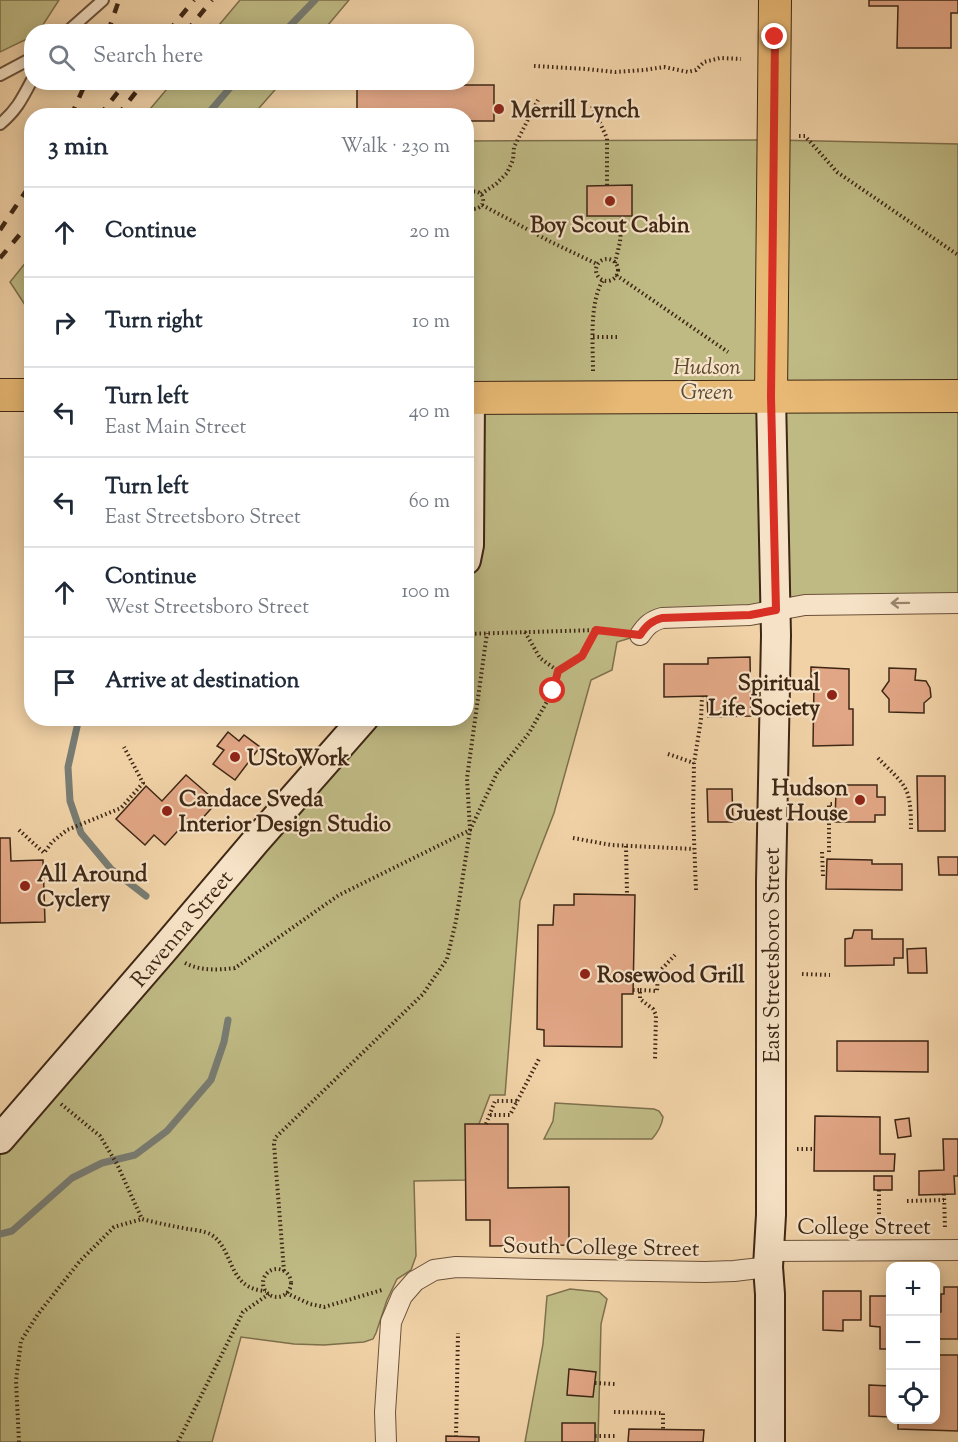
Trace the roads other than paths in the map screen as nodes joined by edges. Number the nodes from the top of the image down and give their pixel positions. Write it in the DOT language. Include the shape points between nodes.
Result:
graph roads {
  1 [pos="103,0"];
  2 [pos="775,0"];
  3 [pos="76,24"];
  4 [pos="24,62"];
  5 [pos="0,75"];
  6 [pos="27,90"];
  7 [pos="0,124"];
  8 [pos="0,395"];
  9 [pos="24,395"];
  10 [pos="958,396"];
  11 [pos="771,397"];
  12 [pos="474,398"];
  13 [pos="958,603"];
  14 [pos="776,610"];
  15 [pos="640,635"];
  16 [pos="357,726"];
  17 [pos="0,1139"];
  18 [pos="952,1250"];
  19 [pos="769,1259"];
  20 [pos="386,1442"];
  21 [pos="770,1442"];
  1 -- 3 [label="lane"];
  2 -- 11 [label="main road"];
  4 -- 5 [label="lane"];
  6 -- 7 [label="lane" via="11,115"];
  8 -- 9 [label="main road"];
  10 -- 11 [label="main road"];
  11 -- 12 [label="main road"];
  11 -- 14 [label="main road, East Streetsboro Street"];
  13 -- 14 [label="street, one-way" via="805,605"];
  14 -- 15 [label="street" via="750,615 662,618 653,620"];
  14 -- 19 [label="main road, East Streetsboro Street"];
  16 -- 17 [label="main road, Ravenna Street"];
  18 -- 19 [label="street, College Street" via="878,1250"];
  19 -- 20 [label="street, South College Street" via="734,1271 705,1272 456,1267 434,1270 415,1281 402,1296 391,1322"];
  19 -- 21 [label="main road, East Streetsboro Street"];
}
